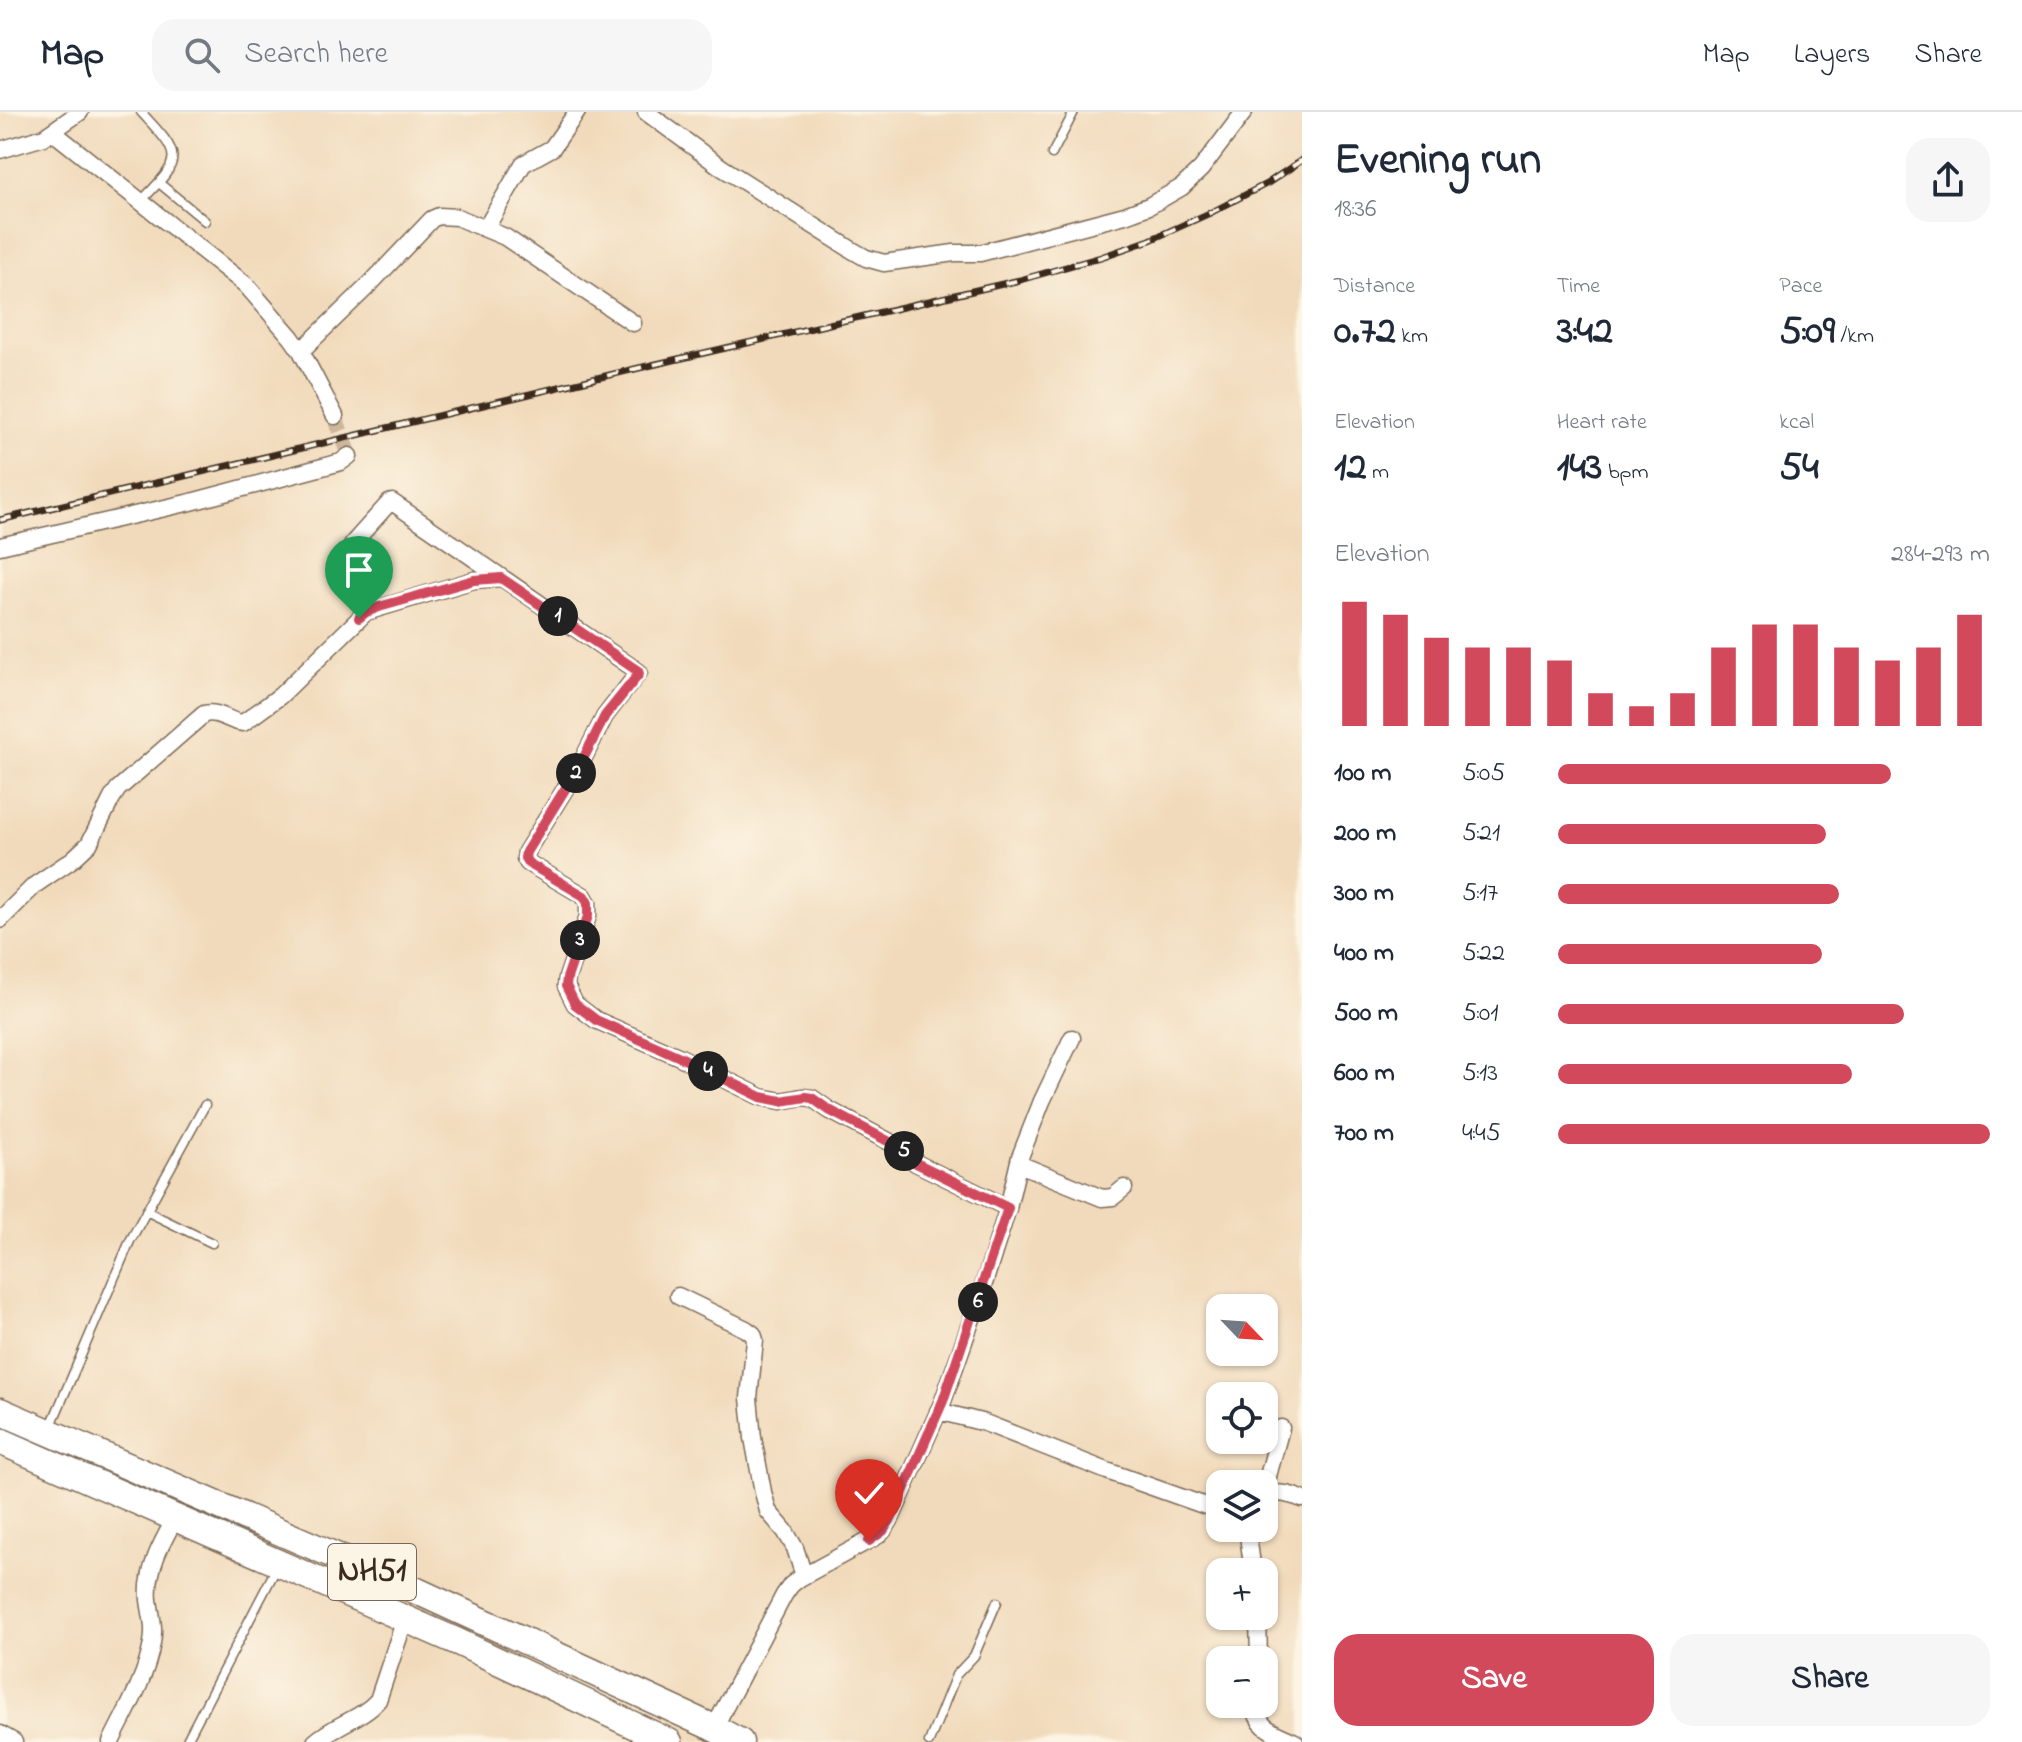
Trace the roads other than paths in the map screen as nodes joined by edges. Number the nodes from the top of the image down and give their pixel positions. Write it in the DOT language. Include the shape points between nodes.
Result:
graph roads {
  1 [pos="80,112"];
  2 [pos="141,112"];
  3 [pos="577,112"];
  4 [pos="646,112"];
  5 [pos="1074,112"];
  6 [pos="1244,112"];
  7 [pos="53,132"];
  8 [pos="0,150"];
  9 [pos="1052,154"];
  10 [pos="159,183"];
  11 [pos="141,201"];
  12 [pos="205,221"];
  13 [pos="486,228"];
  14 [pos="633,323"];
  15 [pos="301,351"];
  16 [pos="335,416"];
  17 [pos="349,456"];
  18 [pos="353,543"];
  19 [pos="0,546"];
  20 [pos="501,578"];
  21 [pos="0,920"];
  22 [pos="1072,1038"];
  23 [pos="205,1105"];
  24 [pos="1019,1164"];
  25 [pos="1124,1188"];
  26 [pos="1008,1208"];
  27 [pos="146,1211"];
  28 [pos="212,1243"];
  29 [pos="678,1296"];
  30 [pos="0,1411"];
  31 [pos="938,1411"];
  32 [pos="1281,1428"];
  33 [pos="49,1432"];
  34 [pos="0,1441"];
  35 [pos="1270,1470"];
  36 [pos="1278,1493"];
  37 [pos="1302,1499"];
  38 [pos="1206,1508"];
  39 [pos="176,1517"];
  40 [pos="279,1563"];
  41 [pos="370,1571"];
  42 [pos="804,1576"];
  43 [pos="358,1598"];
  44 [pos="997,1602"];
  45 [pos="405,1619"];
  46 [pos="1257,1718"];
  47 [pos="714,1728"];
  48 [pos="0,1734"];
  49 [pos="14,1742"];
  50 [pos="111,1742"];
  51 [pos="186,1742"];
  52 [pos="315,1742"];
  53 [pos="669,1742"];
  54 [pos="740,1742"];
  55 [pos="929,1742"];
  56 [pos="1295,1742"];
  1 -- 7 [label="street"];
  2 -- 10 [label="lane" via="173,150 171,167"];
  3 -- 13 [label="street" via="552,148 523,164"];
  4 -- 6 [label="street" via="721,167 852,250 884,263 980,253 1149,206 1201,169"];
  5 -- 9 [label="lane"];
  7 -- 8 [label="street"];
  7 -- 11 [label="street"];
  10 -- 11 [label="lane"];
  10 -- 12 [label="lane"];
  11 -- 15 [label="street" via="246,285"];
  13 -- 14 [label="street"];
  13 -- 15 [label="street" via="457,217 432,219"];
  15 -- 16 [label="street"];
  17 -- 19 [label="street" via="191,502"];
  18 -- 20 [label="street" via="392,502"];
  20 -- 21 [label="street" via="474,580 366,612 280,696 243,723 204,714 118,789 83,851 46,876"];
  20 -- 26 [label="street" via="639,672 605,716 526,852 528,863 588,903 567,978 575,1004 596,1020 761,1097 812,1098 901,1148 916,1163"];
  22 -- 24 [label="street"];
  23 -- 27 [label="lane"];
  24 -- 25 [label="street" via="1102,1198"];
  24 -- 26 [label="street"];
  26 -- 31 [label="street"];
  27 -- 28 [label="lane"];
  27 -- 33 [label="lane"];
  29 -- 42 [label="street" via="753,1334 749,1398 763,1492 768,1511 795,1548"];
  30 -- 33 [label="highway, NH51"];
  31 -- 38 [label="street" via="985,1423"];
  31 -- 42 [label="street" via="883,1531"];
  32 -- 35 [label="street"];
  33 -- 41 [label="highway, NH51"];
  34 -- 39 [label="highway, NH51"];
  36 -- 37 [label="street"];
  39 -- 40 [label="highway, NH51"];
  39 -- 50 [label="street" via="153,1567 149,1598 154,1628 147,1664"];
  40 -- 43 [label="highway, NH51"];
  40 -- 51 [label="lane"];
  41 -- 43 [label="highway"];
  41 -- 47 [label="highway, NH51"];
  42 -- 47 [label="street" via="784,1595"];
  43 -- 45 [label="highway, NH51"];
  44 -- 55 [label="lane" via="974,1656 956,1675"];
  45 -- 52 [label="street" via="378,1700"];
  45 -- 53 [label="highway, NH51"];
  46 -- 56 [label="street"];
  47 -- 54 [label="highway, NH51"];
  48 -- 49 [label="street"];
}
